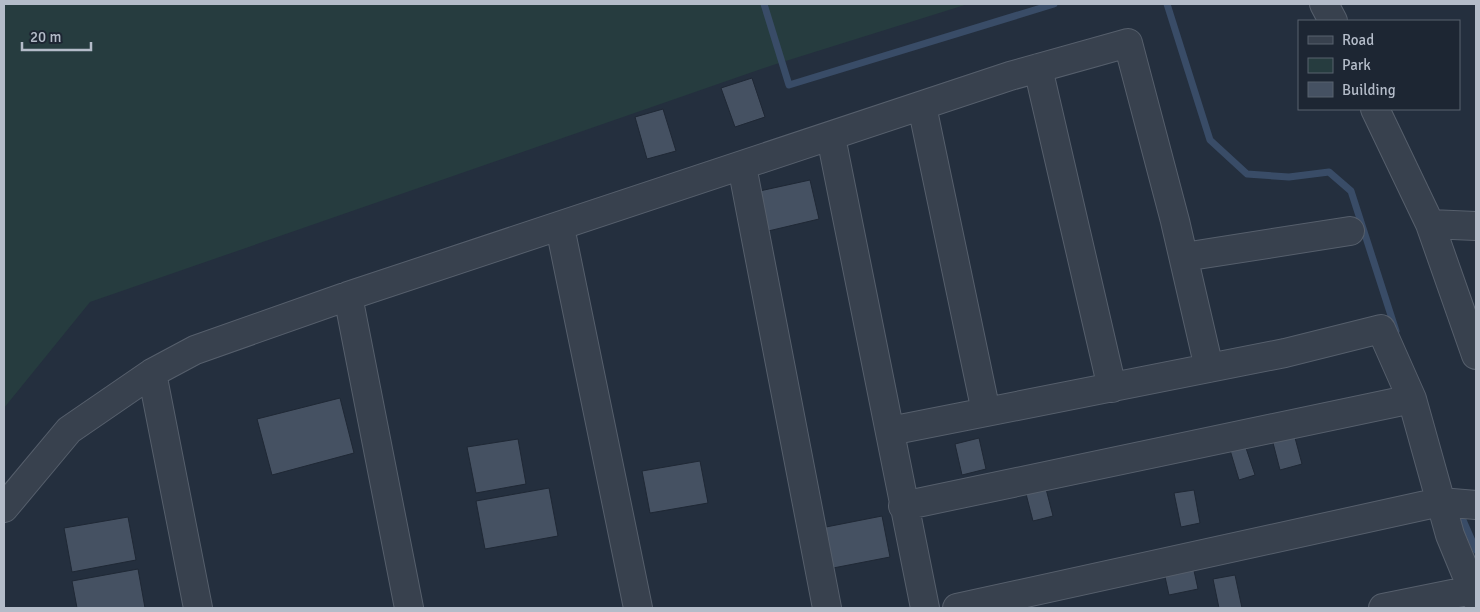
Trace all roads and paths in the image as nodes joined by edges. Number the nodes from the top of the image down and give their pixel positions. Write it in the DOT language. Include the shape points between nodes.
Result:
graph roads {
  1 [pos="1324,4"];
  2 [pos="1332,20"];
  3 [pos="1038,68"];
  4 [pos="922,106"];
  5 [pos="1375,110"];
  6 [pos="831,137"];
  7 [pos="742,166"];
  8 [pos="1430,224"];
  9 [pos="1476,226"];
  10 [pos="560,227"];
  11 [pos="1350,231"];
  12 [pos="1184,257"];
  13 [pos="348,296"];
  14 [pos="1476,355"];
  15 [pos="1210,368"];
  16 [pos="152,373"];
  17 [pos="1112,388"];
  18 [pos="1412,399"];
  19 [pos="986,412"];
  20 [pos="890,431"];
  21 [pos="1442,502"];
  22 [pos="1476,505"];
  23 [pos="903,506"];
  24 [pos="4,508"];
  25 [pos="1474,594"];
  26 [pos="198,608"];
  27 [pos="409,608"];
  28 [pos="638,608"];
  29 [pos="827,608"];
  30 [pos="925,608"];
  31 [pos="957,608"];
  32 [pos="1383,608"];
  1 -- 2 [label="street"];
  3 -- 4 [label="street"];
  3 -- 12 [label="street" via="1128,43"];
  3 -- 17 [label="street"];
  4 -- 6 [label="street"];
  4 -- 19 [label="street"];
  5 -- 8 [label="street"];
  6 -- 7 [label="street"];
  6 -- 20 [label="street"];
  7 -- 10 [label="street"];
  7 -- 29 [label="street"];
  8 -- 9 [label="street"];
  8 -- 14 [label="street"];
  10 -- 13 [label="street"];
  10 -- 28 [label="street"];
  11 -- 12 [label="street"];
  12 -- 15 [label="street"];
  13 -- 16 [label="street" via="195,350"];
  13 -- 27 [label="street"];
  15 -- 17 [label="street"];
  15 -- 18 [label="street" via="1381,329"];
  16 -- 24 [label="street" via="69,430"];
  16 -- 26 [label="street"];
  17 -- 19 [label="street"];
  18 -- 21 [label="street"];
  18 -- 23 [label="street"];
  19 -- 20 [label="street"];
  20 -- 23 [label="street"];
  21 -- 22 [label="street"];
  21 -- 25 [label="street"];
  21 -- 31 [label="street"];
  23 -- 30 [label="street"];
  25 -- 32 [label="street"];
}
